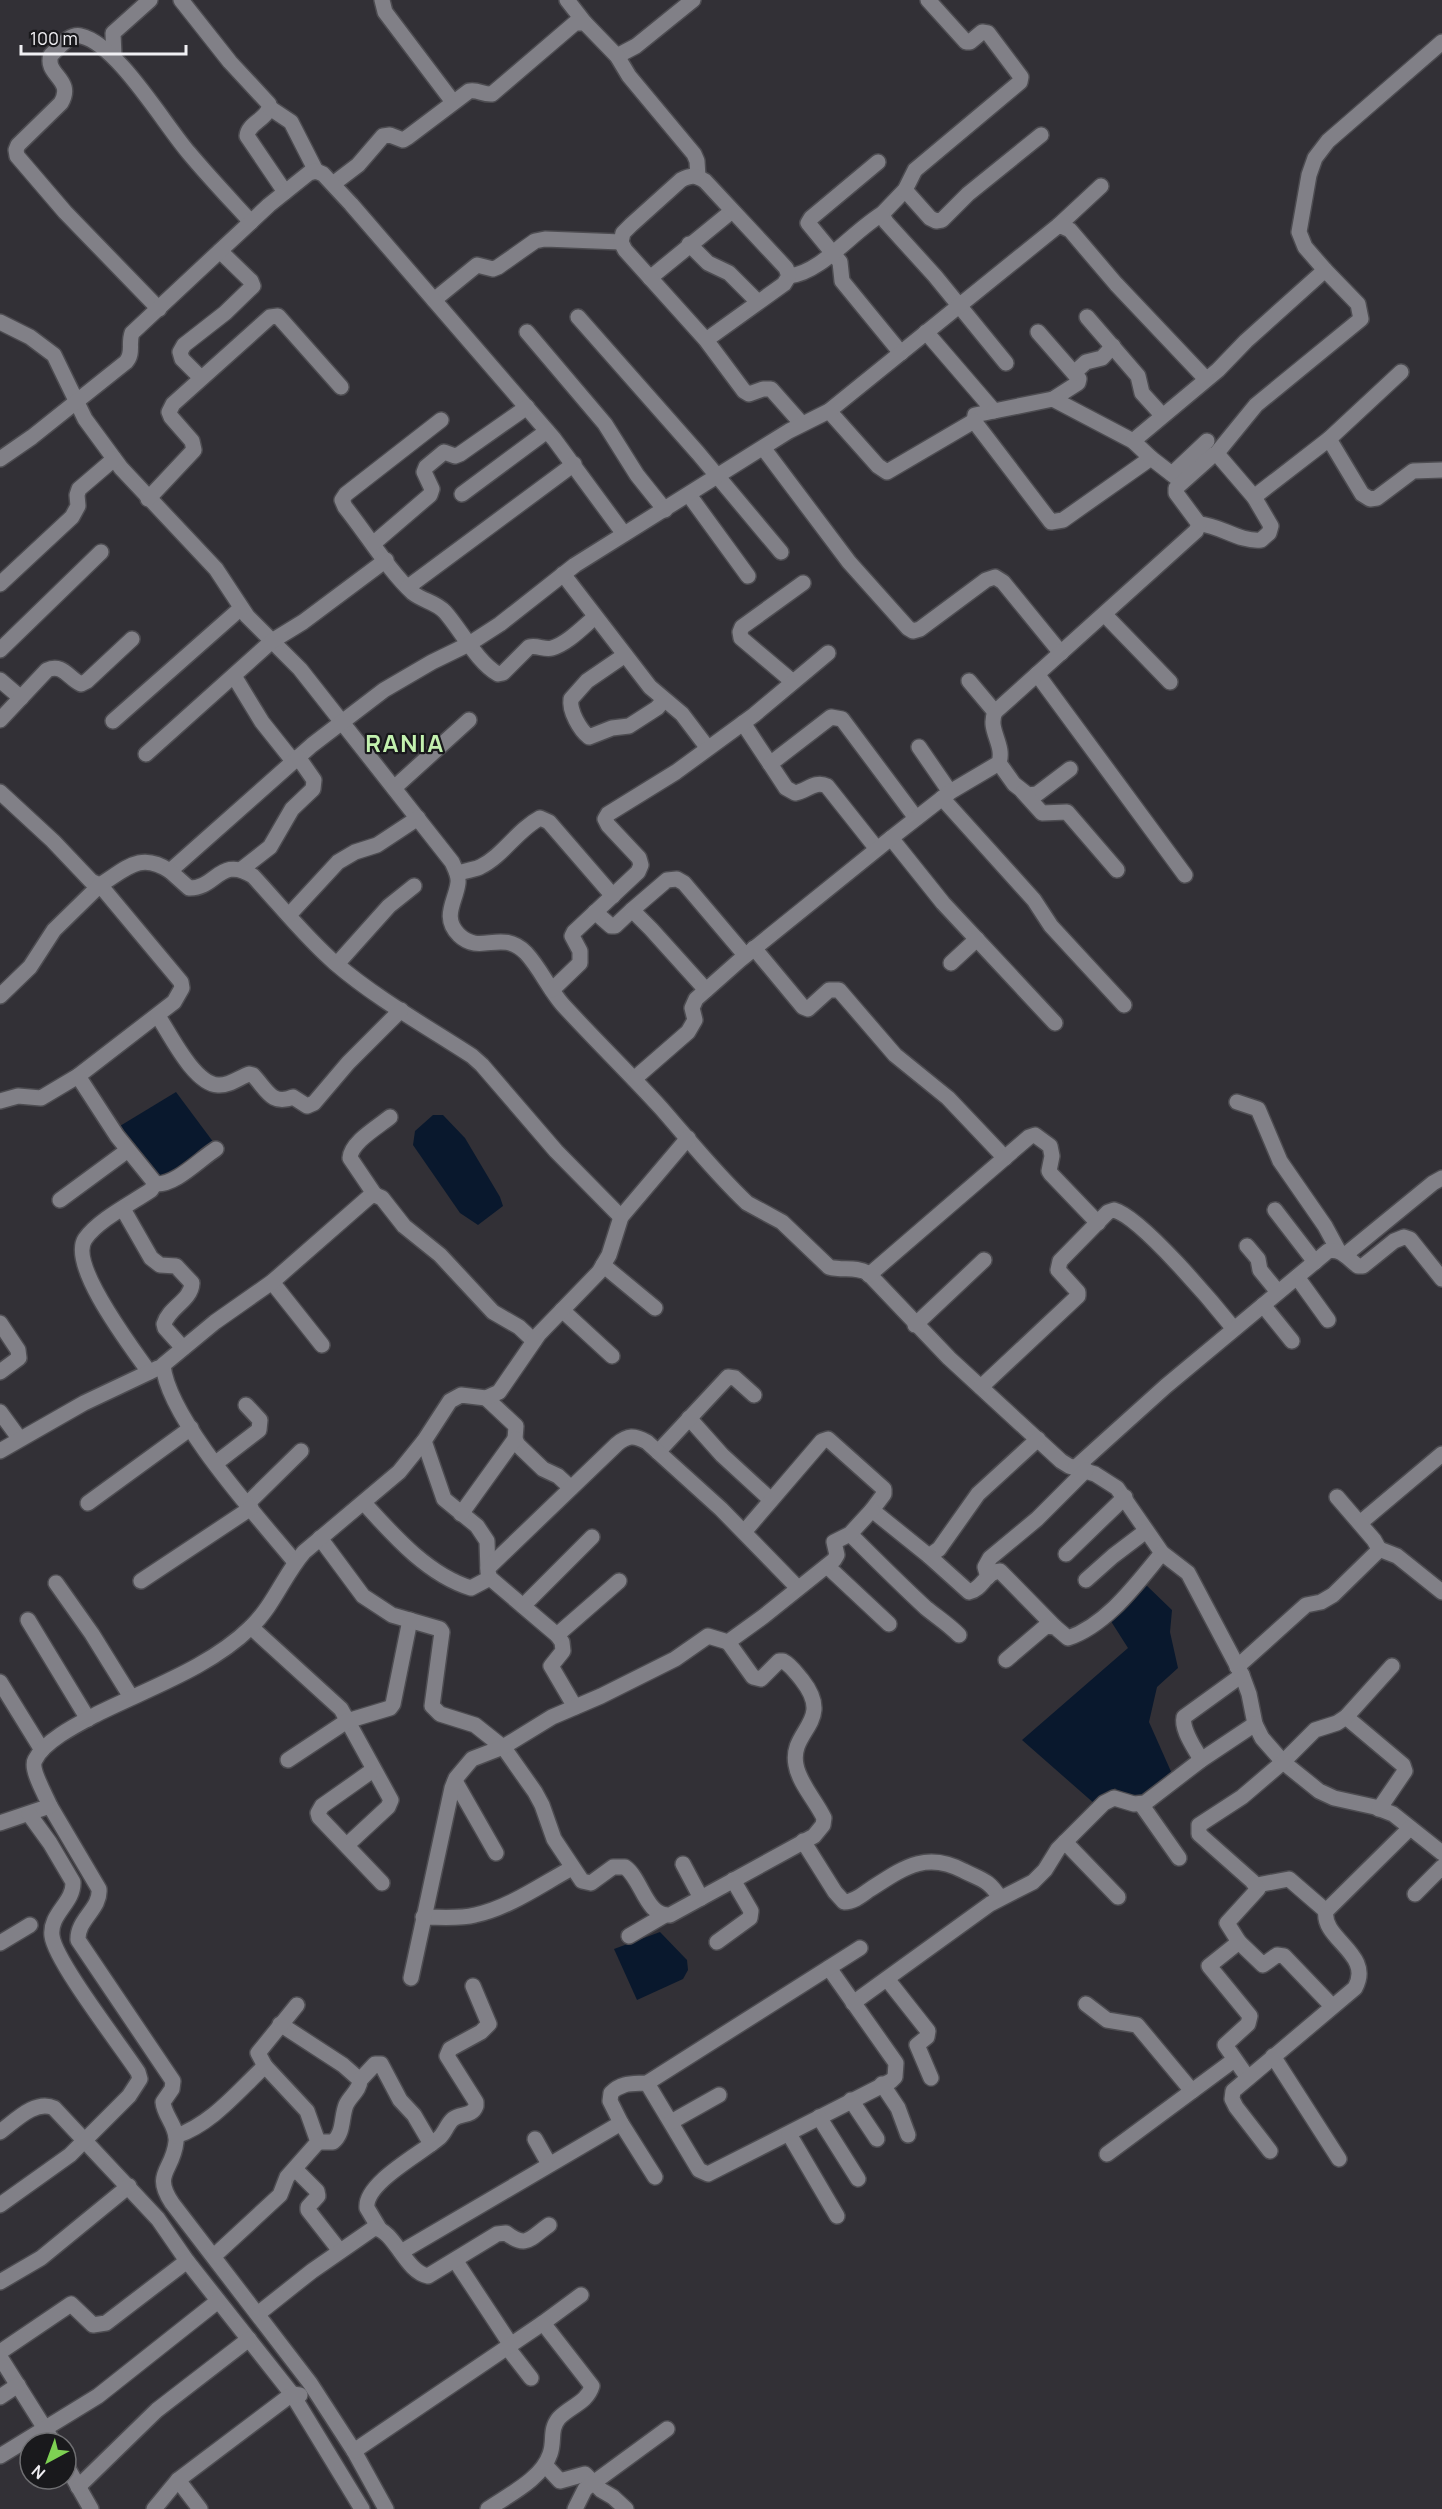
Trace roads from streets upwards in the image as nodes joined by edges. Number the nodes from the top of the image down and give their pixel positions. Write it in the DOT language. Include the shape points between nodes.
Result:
graph roads {
  1 [pos="150,0"];
  2 [pos="181,0"];
  3 [pos="382,0"];
  4 [pos="567,0"];
  5 [pos="693,0"];
  6 [pos="928,0"];
  7 [pos="585,23"];
  8 [pos="1442,42"];
  9 [pos="114,56"];
  10 [pos="617,56"];
  11 [pos="453,102"];
  12 [pos="270,108"];
  13 [pos="1041,135"];
  14 [pos="878,162"];
  15 [pos="316,171"];
  16 [pos="698,177"];
  17 [pos="333,184"];
  18 [pos="1101,186"];
  19 [pos="905,190"];
  20 [pos="285,192"];
  21 [pos="732,211"];
  22 [pos="882,214"];
  23 [pos="251,222"];
  24 [pos="1059,225"];
  25 [pos="621,242"];
  26 [pos="689,244"];
  27 [pos="220,251"];
  28 [pos="832,252"];
  29 [pos="1322,274"];
  30 [pos="789,276"];
  31 [pos="650,278"];
  32 [pos="434,300"];
  33 [pos="757,301"];
  34 [pos="957,306"];
  35 [pos="159,309"];
  36 [pos="1087,316"];
  37 [pos="578,317"];
  38 [pos="0,322"];
  39 [pos="527,332"];
  40 [pos="926,332"];
  41 [pos="1038,332"];
  42 [pos="706,340"];
  43 [pos="1113,346"];
  44 [pos="900,352"];
  45 [pos="1006,363"];
  46 [pos="1401,372"];
  47 [pos="1074,374"];
  48 [pos="201,378"];
  49 [pos="1206,379"];
  50 [pos="341,387"];
  51 [pos="1053,399"];
  52 [pos="76,402"];
  53 [pos="527,407"];
  54 [pos="829,411"];
  55 [pos="994,411"];
  56 [pos="1162,415"];
  57 [pos="441,420"];
  58 [pos="974,421"];
  59 [pos="802,424"];
  60 [pos="547,431"];
  61 [pos="1329,439"];
  62 [pos="1132,441"];
  63 [pos="1207,441"];
  64 [pos="764,448"];
  65 [pos="1216,454"];
  66 [pos="1151,458"];
  67 [pos="0,459"];
  68 [pos="114,459"];
  69 [pos="574,464"];
  70 [pos="1442,471"];
  71 [pos="718,478"];
  72 [pos="1177,478"];
  73 [pos="462,494"];
  74 [pos="689,495"];
  75 [pos="1254,497"];
  76 [pos="148,499"];
  77 [pos="665,510"];
  78 [pos="1198,524"];
  79 [pos="624,534"];
  80 [pos="374,543"];
  81 [pos="101,552"];
  82 [pos="781,552"];
  83 [pos="386,560"];
  84 [pos="562,574"];
  85 [pos="748,576"];
  86 [pos="804,583"];
  87 [pos="0,584"];
  88 [pos="408,587"];
  89 [pos="234,614"];
  90 [pos="1105,615"];
  91 [pos="596,617"];
  92 [pos="132,639"];
  93 [pos="469,644"];
  94 [pos="267,646"];
  95 [pos="1058,649"];
  96 [pos="0,650"];
  97 [pos="828,653"];
  98 [pos="625,655"];
  99 [pos="1037,674"];
  100 [pos="234,676"];
  101 [pos="0,680"];
  102 [pos="969,681"];
  103 [pos="793,682"];
  104 [pos="1170,682"];
  105 [pos="21,698"];
  106 [pos="664,700"];
  107 [pos="991,708"];
  108 [pos="0,720"];
  109 [pos="469,720"];
  110 [pos="113,721"];
  111 [pos="342,722"];
  112 [pos="743,723"];
  113 [pos="707,747"];
  114 [pos="919,747"];
  115 [pos="146,754"];
  116 [pos="296,759"];
  117 [pos="999,763"];
  118 [pos="770,764"];
  119 [pos="1071,769"];
  120 [pos="394,788"];
  121 [pos="0,792"];
  122 [pos="1023,792"];
  123 [pos="946,795"];
  124 [pos="418,818"];
  125 [pos="916,818"];
  126 [pos="891,838"];
  127 [pos="874,846"];
  128 [pos="242,869"];
  129 [pos="1117,870"];
  130 [pos="170,871"];
  131 [pos="457,873"];
  132 [pos="1185,875"];
  133 [pos="100,885"];
  134 [pos="414,886"];
  135 [pos="613,896"];
  136 [pos="632,910"];
  137 [pos="595,912"];
  138 [pos="289,915"];
  139 [pos="977,939"];
  140 [pos="749,952"];
  141 [pos="951,963"];
  142 [pos="337,964"];
  143 [pos="703,987"];
  144 [pos="552,990"];
  145 [pos="0,996"];
  146 [pos="1124,1005"];
  147 [pos="401,1010"];
  148 [pos="158,1016"];
  149 [pos="1055,1023"];
  150 [pos="629,1074"];
  151 [pos="78,1076"];
  152 [pos="0,1101"];
  153 [pos="1237,1102"];
  154 [pos="390,1117"];
  155 [pos="681,1147"];
  156 [pos="216,1149"];
  157 [pos="128,1150"];
  158 [pos="1005,1158"];
  159 [pos="1442,1178"];
  160 [pos="155,1184"];
  161 [pos="375,1195"];
  162 [pos="60,1200"];
  163 [pos="123,1209"];
  164 [pos="1275,1210"];
  165 [pos="621,1217"];
  166 [pos="1098,1223"];
  167 [pos="1247,1246"];
  168 [pos="1342,1253"];
  169 [pos="984,1260"];
  170 [pos="1315,1262"];
  171 [pos="603,1265"];
  172 [pos="869,1275"];
  173 [pos="1297,1276"];
  174 [pos="1442,1279"];
  175 [pos="272,1282"];
  176 [pos="1278,1292"];
  177 [pos="1263,1305"];
  178 [pos="655,1308"];
  179 [pos="562,1310"];
  180 [pos="1328,1320"];
  181 [pos="0,1323"];
  182 [pos="915,1325"];
  183 [pos="1234,1329"];
  184 [pos="527,1334"];
  185 [pos="1292,1341"];
  186 [pos="322,1345"];
  187 [pos="183,1348"];
  188 [pos="612,1356"];
  189 [pos="156,1369"];
  190 [pos="0,1372"];
  191 [pos="981,1387"];
  192 [pos="754,1395"];
  193 [pos="486,1398"];
  194 [pos="246,1405"];
  195 [pos="0,1412"];
  196 [pos="689,1418"];
  197 [pos="191,1428"];
  198 [pos="19,1438"];
  199 [pos="515,1438"];
  200 [pos="1038,1439"];
  201 [pos="424,1442"];
  202 [pos="0,1451"];
  203 [pos="301,1451"];
  204 [pos="658,1452"];
  205 [pos="1442,1454"];
  206 [pos="216,1463"];
  207 [pos="1080,1469"];
  208 [pos="571,1488"];
  209 [pos="1125,1497"];
  210 [pos="1337,1497"];
  211 [pos="771,1500"];
  212 [pos="88,1503"];
  213 [pos="364,1503"];
  214 [pos="249,1506"];
  215 [pos="872,1510"];
  216 [pos="461,1514"];
  217 [pos="1360,1523"];
  218 [pos="1146,1531"];
  219 [pos="744,1532"];
  220 [pos="850,1534"];
  221 [pos="592,1537"];
  222 [pos="320,1538"];
  223 [pos="1378,1549"];
  224 [pos="1162,1553"];
  225 [pos="1066,1554"];
  226 [pos="929,1556"];
  227 [pos="295,1562"];
  228 [pos="827,1566"];
  229 [pos="489,1573"];
  230 [pos="988,1577"];
  231 [pos="1086,1580"];
  232 [pos="141,1581"];
  233 [pos="619,1581"];
  234 [pos="56,1583"];
  235 [pos="798,1588"];
  236 [pos="1442,1592"];
  237 [pos="523,1606"];
  238 [pos="28,1620"];
  239 [pos="410,1620"];
  240 [pos="889,1624"];
  241 [pos="251,1627"];
  242 [pos="1055,1627"];
  243 [pos="557,1635"];
  244 [pos="959,1635"];
  245 [pos="728,1642"];
  246 [pos="1006,1660"];
  247 [pos="1392,1666"];
  248 [pos="1240,1671"];
  249 [pos="0,1682"];
  250 [pos="124,1685"];
  251 [pos="574,1707"];
  252 [pos="1346,1717"];
  253 [pos="88,1719"];
  254 [pos="347,1721"];
  255 [pos="1255,1724"];
  256 [pos="36,1740"];
  257 [pos="503,1747"];
  258 [pos="288,1760"];
  259 [pos="1201,1760"];
  260 [pos="1283,1762"];
  261 [pos="373,1770"];
  262 [pos="454,1781"];
  263 [pos="1141,1804"];
  264 [pos="1379,1809"];
  265 [pos="39,1811"];
  266 [pos="0,1823"];
  267 [pos="1410,1828"];
  268 [pos="803,1842"];
  269 [pos="1065,1842"];
  270 [pos="347,1845"];
  271 [pos="496,1853"];
  272 [pos="1442,1853"];
  273 [pos="1179,1858"];
  274 [pos="683,1864"];
  275 [pos="1442,1867"];
  276 [pos="572,1868"];
  277 [pos="733,1880"];
  278 [pos="382,1883"];
  279 [pos="1257,1885"];
  280 [pos="1415,1894"];
  281 [pos="1118,1897"];
  282 [pos="701,1898"];
  283 [pos="1000,1898"];
  284 [pos="1326,1911"];
  285 [pos="665,1915"];
  286 [pos="423,1917"];
  287 [pos="30,1925"];
  288 [pos="630,1936"];
  289 [pos="717,1942"];
  290 [pos="1239,1942"];
  291 [pos="0,1943"];
  292 [pos="860,1948"];
  293 [pos="829,1968"];
  294 [pos="411,1978"];
  295 [pos="888,1979"];
  296 [pos="473,1986"];
  297 [pos="853,2003"];
  298 [pos="1086,2004"];
  299 [pos="297,2005"];
  300 [pos="1332,2006"];
  301 [pos="280,2024"];
  302 [pos="1273,2056"];
  303 [pos="1234,2060"];
  304 [pos="266,2066"];
  305 [pos="932,2078"];
  306 [pos="1248,2078"];
  307 [pos="360,2080"];
  308 [pos="647,2083"];
  309 [pos="882,2084"];
  310 [pos="1192,2091"];
  311 [pos="719,2096"];
  312 [pos="851,2100"];
  313 [pos="819,2116"];
  314 [pos="671,2122"];
  315 [pos="621,2123"];
  316 [pos="0,2132"];
  317 [pos="789,2134"];
  318 [pos="908,2135"];
  319 [pos="176,2136"];
  320 [pos="84,2139"];
  321 [pos="535,2139"];
  322 [pos="877,2139"];
  323 [pos="318,2142"];
  324 [pos="431,2144"];
  325 [pos="1270,2151"];
  326 [pos="1107,2154"];
  327 [pos="1339,2159"];
  328 [pos="549,2164"];
  329 [pos="295,2169"];
  330 [pos="655,2177"];
  331 [pos="858,2179"];
  332 [pos="129,2186"];
  333 [pos="0,2205"];
  334 [pos="837,2216"];
  335 [pos="549,2225"];
  336 [pos="379,2228"];
  337 [pos="340,2251"];
  338 [pos="401,2252"];
  339 [pos="214,2256"];
  340 [pos="455,2260"];
  341 [pos="187,2261"];
  342 [pos="0,2282"];
  343 [pos="580,2295"];
  344 [pos="218,2301"];
  345 [pos="259,2313"];
  346 [pos="543,2324"];
  347 [pos="249,2339"];
  348 [pos="509,2346"];
  349 [pos="0,2352"];
  350 [pos="0,2357"];
  351 [pos="531,2378"];
  352 [pos="18,2385"];
  353 [pos="292,2394"];
  354 [pos="0,2397"];
  355 [pos="320,2398"];
  356 [pos="46,2428"];
  357 [pos="667,2429"];
  358 [pos="48,2431"];
  359 [pos="354,2451"];
  360 [pos="0,2456"];
  361 [pos="545,2465"];
  362 [pos="363,2466"];
  363 [pos="336,2467"];
  364 [pos="178,2480"];
  365 [pos="595,2483"];
  366 [pos="78,2487"];
  367 [pos="91,2509"];
  368 [pos="154,2509"];
  369 [pos="200,2509"];
  370 [pos="362,2509"];
  371 [pos="386,2509"];
  372 [pos="488,2509"];
  373 [pos="575,2509"];
  374 [pos="626,2509"];
  1 -- 9 [label="street" via="113,33"];
  2 -- 12 [label="street"];
  3 -- 11 [label="street" via="385,12"];
  4 -- 7 [label="street"];
  5 -- 10 [label="street" via="636,46"];
  6 -- 19 [label="street" via="966,42 982,32 988,33 1021,77 1020,82 915,170"];
  7 -- 10 [label="street"];
  7 -- 11 [label="street" via="575,23 492,94 475,89"];
  8 -- 29 [label="street" via="1328,141 1315,158 1299,232 1305,247 1322,264"];
  9 -- 23 [label="street" via="188,152"];
  9 -- 35 [label="street" via="82,36 73,36 51,55 51,66 66,87 66,95 16,150 17,156"];
  10 -- 16 [label="street" via="694,154"];
  11 -- 17 [label="street" via="403,140 383,136 358,165"];
  12 -- 15 [label="street" via="291,122"];
  12 -- 20 [label="street" via="247,136"];
  13 -- 19 [label="street" via="942,220 930,218"];
  14 -- 28 [label="street" via="808,223"];
  15 -- 17 [label="street"];
  15 -- 20 [label="street"];
  16 -- 21 [label="street"];
  16 -- 25 [label="street" via="681,180 623,233"];
  17 -- 32 [label="street"];
  18 -- 24 [label="street"];
  19 -- 22 [label="street"];
  20 -- 23 [label="street"];
  21 -- 26 [label="street"];
  21 -- 30 [label="street" via="786,268"];
  22 -- 28 [label="street"];
  22 -- 34 [label="street"];
  23 -- 27 [label="street"];
  24 -- 34 [label="street"];
  24 -- 49 [label="street" via="1070,230"];
  25 -- 31 [label="street"];
  25 -- 32 [label="street" via="545,238 498,267 477,266"];
  26 -- 31 [label="street"];
  26 -- 33 [label="street" via="708,263 729,273"];
  27 -- 35 [label="street"];
  27 -- 48 [label="street" via="253,286 180,352"];
  28 -- 30 [label="street" via="802,275"];
  28 -- 44 [label="street" via="840,262 843,282"];
  29 -- 49 [label="street"];
  29 -- 65 [label="street" via="1358,304 1361,319 1256,405"];
  30 -- 33 [label="street" via="784,284"];
  31 -- 42 [label="street"];
  32 -- 53 [label="street"];
  33 -- 42 [label="street"];
  34 -- 40 [label="street"];
  34 -- 45 [label="street"];
  35 -- 52 [label="street" via="132,333 126,362"];
  36 -- 43 [label="street"];
  37 -- 71 [label="street"];
  38 -- 52 [label="street" via="54,355"];
  39 -- 77 [label="street" via="605,424"];
  40 -- 44 [label="street"];
  40 -- 55 [label="street"];
  41 -- 47 [label="street"];
  42 -- 59 [label="street" via="744,391 749,394 771,389"];
  43 -- 47 [label="street" via="1102,358 1086,362"];
  43 -- 56 [label="street" via="1138,376 1144,396"];
  44 -- 54 [label="street"];
  46 -- 61 [label="street"];
  47 -- 51 [label="street" via="1078,383"];
  48 -- 50 [label="street" via="273,315"];
  48 -- 76 [label="street" via="169,412 192,441 194,450"];
  49 -- 56 [label="street"];
  51 -- 55 [label="street"];
  51 -- 62 [label="street"];
  52 -- 67 [label="street"];
  52 -- 68 [label="street"];
  53 -- 60 [label="street"];
  53 -- 80 [label="street" via="460,454 439,455 424,472 432,489 430,495"];
  54 -- 58 [label="street" via="887,472"];
  54 -- 59 [label="street"];
  55 -- 58 [label="street" via="975,415"];
  56 -- 62 [label="street"];
  57 -- 80 [label="street" via="342,500"];
  58 -- 66 [label="street" via="1052,522 1063,520"];
  59 -- 64 [label="street"];
  60 -- 69 [label="street"];
  60 -- 73 [label="street"];
  61 -- 70 [label="street" via="1362,494 1370,499 1413,471"];
  61 -- 75 [label="street"];
  62 -- 66 [label="street"];
  63 -- 72 [label="street"];
  64 -- 71 [label="street"];
  64 -- 95 [label="street" via="849,562 908,628 920,629 995,577"];
  65 -- 72 [label="street"];
  65 -- 75 [label="street"];
  66 -- 72 [label="street"];
  68 -- 76 [label="street"];
  68 -- 87 [label="street" via="80,489 76,512"];
  69 -- 79 [label="street"];
  69 -- 88 [label="street"];
  71 -- 74 [label="street"];
  71 -- 82 [label="street"];
  72 -- 78 [label="street" via="1176,493"];
  74 -- 77 [label="street"];
  74 -- 85 [label="street"];
  75 -- 78 [label="street" via="1270,523 1271,530 1265,538 1254,541"];
  76 -- 89 [label="street" via="216,569"];
  77 -- 79 [label="street"];
  78 -- 90 [label="street" via="1191,537"];
  79 -- 84 [label="street"];
  80 -- 83 [label="street"];
  81 -- 96 [label="street"];
  83 -- 88 [label="street"];
  83 -- 94 [label="street"];
  84 -- 91 [label="street"];
  84 -- 93 [label="street"];
  86 -- 103 [label="street" via="740,632 741,638"];
  88 -- 93 [label="street" via="444,611"];
  89 -- 94 [label="street"];
  89 -- 110 [label="street"];
  90 -- 95 [label="street"];
  90 -- 104 [label="street"];
  91 -- 93 [label="street" via="551,649 529,647 503,673 498,674"];
  91 -- 98 [label="street"];
  92 -- 105 [label="street" via="87,681 81,684 54,667"];
  93 -- 111 [label="street" via="402,679"];
  94 -- 100 [label="street"];
  94 -- 111 [label="street" via="300,669"];
  95 -- 99 [label="street"];
  97 -- 103 [label="street"];
  98 -- 106 [label="street"];
  98 -- 106 [label="street" via="587,681 571,699 584,733 594,736 630,726"];
  99 -- 107 [label="street"];
  99 -- 132 [label="street"];
  100 -- 115 [label="street"];
  100 -- 116 [label="street" via="262,722"];
  101 -- 105 [label="street"];
  102 -- 107 [label="street"];
  103 -- 112 [label="street"];
  105 -- 108 [label="street"];
  106 -- 113 [label="street" via="682,714"];
  107 -- 117 [label="street" via="1001,748"];
  109 -- 120 [label="street"];
  111 -- 116 [label="street"];
  111 -- 120 [label="street"];
  112 -- 113 [label="street"];
  112 -- 118 [label="street"];
  113 -- 135 [label="street" via="676,772 608,814 608,825 641,865"];
  114 -- 123 [label="street"];
  116 -- 128 [label="street" via="314,780 313,789 292,809 270,847"];
  116 -- 130 [label="street"];
  117 -- 122 [label="street"];
  117 -- 123 [label="street"];
  118 -- 125 [label="street" via="831,717 842,718"];
  118 -- 127 [label="street" via="790,792 802,792 821,783 827,786"];
  119 -- 122 [label="street" via="1037,794"];
  120 -- 124 [label="street"];
  121 -- 133 [label="street" via="91,881"];
  122 -- 129 [label="street" via="1042,813 1060,810 1072,816"];
  123 -- 125 [label="street"];
  123 -- 146 [label="street" via="1051,926"];
  124 -- 131 [label="street"];
  124 -- 138 [label="street" via="377,845 338,862"];
  125 -- 126 [label="street"];
  126 -- 127 [label="street"];
  126 -- 139 [label="street"];
  127 -- 140 [label="street"];
  128 -- 130 [label="street" via="228,869 194,889 184,886"];
  128 -- 138 [label="street"];
  130 -- 133 [label="street" via="157,862 147,861"];
  131 -- 135 [label="street" via="488,863 540,818 549,822"];
  131 -- 144 [label="street" via="458,884 450,906 451,922 458,934 471,942 506,940 516,945"];
  133 -- 145 [label="street" via="54,930 30,968"];
  133 -- 148 [label="street" via="181,982 181,994"];
  134 -- 142 [label="street" via="389,906"];
  135 -- 137 [label="street"];
  136 -- 137 [label="street" via="615,926"];
  136 -- 140 [label="street" via="667,880 677,879"];
  136 -- 143 [label="street"];
  137 -- 144 [label="street" via="572,936 582,957 580,963"];
  138 -- 142 [label="street"];
  139 -- 141 [label="street"];
  139 -- 149 [label="street"];
  140 -- 143 [label="street"];
  140 -- 158 [label="street" via="803,1007 808,1009 828,990 839,990 895,1055 948,1098"];
  142 -- 147 [label="street"];
  143 -- 150 [label="street" via="693,1004 694,1025"];
  144 -- 150 [label="street"];
  147 -- 148 [label="street" via="307,1106 293,1097 285,1101 276,1099 249,1074 215,1085 192,1070"];
  147 -- 165 [label="street" via="482,1065 556,1151"];
  148 -- 151 [label="street"];
  150 -- 155 [label="street"];
  151 -- 152 [label="street" via="41,1098 18,1096"];
  151 -- 157 [label="street"];
  153 -- 168 [label="street" via="1258,1109 1280,1161"];
  154 -- 161 [label="street" via="350,1154"];
  155 -- 165 [label="street"];
  155 -- 172 [label="street" via="755,1208 782,1222 823,1263 838,1269 861,1269"];
  156 -- 160 [label="street" via="177,1178"];
  157 -- 160 [label="street"];
  157 -- 162 [label="street"];
  158 -- 166 [label="street" via="1029,1137 1038,1136 1050,1146 1051,1174"];
  158 -- 172 [label="street"];
  159 -- 168 [label="street"];
  160 -- 163 [label="street"];
  161 -- 175 [label="street"];
  161 -- 184 [label="street" via="382,1198 404,1226 440,1254 493,1312"];
  163 -- 187 [label="street" via="151,1258 160,1265 176,1266 192,1283 189,1294 164,1324"];
  163 -- 189 [label="street" via="87,1236 81,1248 100,1300"];
  164 -- 170 [label="street"];
  165 -- 171 [label="street"];
  166 -- 183 [label="street" via="1114,1210 1131,1218"];
  166 -- 191 [label="street" via="1058,1267 1078,1296"];
  167 -- 176 [label="street"];
  168 -- 170 [label="street" via="1328,1251"];
  168 -- 174 [label="street" via="1363,1266 1404,1237 1410,1239"];
  169 -- 182 [label="street"];
  170 -- 173 [label="street"];
  171 -- 178 [label="street"];
  171 -- 179 [label="street"];
  172 -- 182 [label="street"];
  173 -- 176 [label="street"];
  173 -- 180 [label="street"];
  175 -- 186 [label="street"];
  175 -- 187 [label="street"];
  176 -- 177 [label="street"];
  177 -- 183 [label="street"];
  177 -- 185 [label="street"];
  179 -- 184 [label="street"];
  179 -- 188 [label="street"];
  181 -- 190 [label="street" via="18,1350 19,1359"];
  182 -- 191 [label="street"];
  183 -- 207 [label="street" via="1126,1421"];
  184 -- 193 [label="street" via="499,1392"];
  187 -- 189 [label="street"];
  189 -- 197 [label="street"];
  189 -- 198 [label="street"];
  191 -- 200 [label="street"];
  192 -- 196 [label="street" via="735,1378 728,1377"];
  193 -- 199 [label="street" via="516,1426"];
  193 -- 201 [label="street" via="455,1397"];
  194 -- 206 [label="street" via="260,1420 259,1430"];
  195 -- 198 [label="street"];
  196 -- 204 [label="street"];
  196 -- 211 [label="street"];
  197 -- 206 [label="street"];
  197 -- 212 [label="street"];
  198 -- 202 [label="street"];
  199 -- 208 [label="street" via="539,1466"];
  199 -- 216 [label="street"];
  200 -- 207 [label="street" via="1061,1461"];
  200 -- 226 [label="street" via="978,1494 939,1549"];
  201 -- 213 [label="street" via="399,1472"];
  201 -- 216 [label="street" via="440,1492"];
  203 -- 214 [label="street"];
  204 -- 208 [label="street" via="637,1437 624,1438"];
  204 -- 219 [label="street"];
  205 -- 217 [label="street"];
  206 -- 214 [label="street"];
  207 -- 209 [label="street" via="1105,1480"];
  207 -- 230 [label="street" via="1037,1519 990,1558 985,1567"];
  208 -- 229 [label="street"];
  209 -- 218 [label="street"];
  209 -- 225 [label="street"];
  210 -- 217 [label="street"];
  211 -- 215 [label="street" via="828,1439 884,1489"];
  211 -- 219 [label="street"];
  213 -- 222 [label="street"];
  213 -- 229 [label="street" via="404,1546 454,1581 471,1588"];
  214 -- 227 [label="street"];
  214 -- 232 [label="street"];
  215 -- 220 [label="street"];
  215 -- 226 [label="street"];
  216 -- 229 [label="street" via="487,1540"];
  217 -- 223 [label="street"];
  218 -- 224 [label="street"];
  218 -- 231 [label="street"];
  219 -- 235 [label="street"];
  220 -- 228 [label="street" via="834,1542 837,1555"];
  220 -- 244 [label="street"];
  221 -- 237 [label="street"];
  222 -- 227 [label="street"];
  222 -- 239 [label="street" via="363,1596 392,1615"];
  223 -- 236 [label="street" via="1398,1556"];
  223 -- 248 [label="street" via="1333,1595 1306,1605"];
  224 -- 242 [label="street" via="1130,1591 1084,1631 1068,1638"];
  224 -- 248 [label="street" via="1188,1573"];
  226 -- 230 [label="street" via="969,1592"];
  227 -- 241 [label="street" via="277,1594"];
  228 -- 235 [label="street"];
  228 -- 240 [label="street"];
  229 -- 237 [label="street"];
  230 -- 242 [label="street" via="1000,1571"];
  233 -- 243 [label="street"];
  234 -- 250 [label="street"];
  235 -- 245 [label="street"];
  237 -- 243 [label="street"];
  238 -- 253 [label="street"];
  239 -- 254 [label="street" via="393,1704"];
  239 -- 257 [label="street" via="438,1626 442,1632 432,1700 435,1711 475,1725"];
  241 -- 250 [label="street" via="172,1679"];
  241 -- 254 [label="street" via="334,1702"];
  242 -- 246 [label="street" via="1040,1628"];
  243 -- 251 [label="street" via="564,1647 551,1662 551,1669"];
  245 -- 251 [label="street" via="708,1636 675,1659"];
  245 -- 268 [label="street" via="753,1677 761,1679 783,1661 813,1694 814,1711 795,1763 824,1818 819,1832"];
  247 -- 252 [label="street"];
  248 -- 255 [label="street"];
  248 -- 259 [label="street" via="1184,1717 1186,1731"];
  249 -- 256 [label="street"];
  250 -- 253 [label="street"];
  251 -- 257 [label="street"];
  252 -- 260 [label="street" via="1315,1730"];
  252 -- 264 [label="street" via="1405,1771"];
  253 -- 256 [label="street" via="65,1732"];
  254 -- 258 [label="street"];
  254 -- 261 [label="street"];
  255 -- 259 [label="street"];
  255 -- 260 [label="street"];
  256 -- 265 [label="street" via="33,1768"];
  257 -- 262 [label="street" via="472,1760"];
  257 -- 276 [label="street" via="539,1798 554,1839"];
  259 -- 263 [label="street"];
  260 -- 264 [label="street" via="1318,1791"];
  260 -- 279 [label="street" via="1236,1802 1203,1821 1198,1830"];
  261 -- 270 [label="street" via="391,1804"];
  261 -- 270 [label="street" via="318,1810 319,1816"];
  262 -- 271 [label="street"];
  262 -- 286 [label="street"];
  263 -- 269 [label="street" via="1109,1800"];
  263 -- 273 [label="street"];
  264 -- 267 [label="street" via="1393,1814"];
  265 -- 266 [label="street"];
  265 -- 319 [label="street" via="99,1889 99,1900 78,1931 78,1940 170,2075 173,2085 163,2102"];
  265 -- 320 [label="street" via="50,1843 73,1882 70,1896 53,1923 53,1943 140,2079 129,2096"];
  267 -- 272 [label="street"];
  267 -- 284 [label="street"];
  268 -- 277 [label="street"];
  268 -- 283 [label="street" via="844,1902 861,1896 900,1870 940,1861 984,1879"];
  269 -- 281 [label="street"];
  269 -- 283 [label="street" via="1033,1882"];
  270 -- 278 [label="street"];
  274 -- 282 [label="street"];
  275 -- 280 [label="street"];
  276 -- 285 [label="street" via="587,1883 614,1867 626,1867 654,1909"];
  276 -- 286 [label="street" via="484,1912"];
  277 -- 282 [label="street"];
  277 -- 289 [label="street" via="749,1907 750,1918"];
  279 -- 284 [label="street" via="1289,1879"];
  279 -- 290 [label="street" via="1258,1892 1227,1923"];
  282 -- 285 [label="street"];
  283 -- 295 [label="street"];
  284 -- 300 [label="street" via="1327,1922 1355,1959 1360,1974 1355,1988"];
  285 -- 288 [label="street"];
  286 -- 294 [label="street"];
  287 -- 291 [label="street"];
  290 -- 300 [label="street" via="1263,1965 1277,1955 1284,1956"];
  290 -- 303 [label="street" via="1209,1966 1250,2016 1248,2024 1225,2045"];
  292 -- 293 [label="street"];
  293 -- 297 [label="street"];
  293 -- 308 [label="street"];
  295 -- 297 [label="street"];
  295 -- 305 [label="street" via="928,2031 917,2048"];
  296 -- 324 [label="street" via="489,2024 450,2049 447,2056 476,2106 472,2113 451,2120"];
  297 -- 309 [label="street" via="896,2063 896,2077"];
  298 -- 310 [label="street" via="1107,2020 1137,2025"];
  299 -- 301 [label="street"];
  300 -- 302 [label="street"];
  301 -- 304 [label="street" via="258,2053"];
  301 -- 307 [label="street"];
  302 -- 306 [label="street"];
  302 -- 327 [label="street"];
  303 -- 306 [label="street"];
  303 -- 310 [label="street"];
  304 -- 319 [label="street" via="204,2123"];
  304 -- 323 [label="street" via="308,2111"];
  306 -- 325 [label="street" via="1233,2091 1232,2099"];
  307 -- 323 [label="street" via="345,2107 338,2138"];
  307 -- 324 [label="street" via="375,2064 381,2064"];
  308 -- 314 [label="street"];
  308 -- 315 [label="street" via="625,2083 610,2093"];
  309 -- 312 [label="street"];
  309 -- 318 [label="street" via="898,2108"];
  310 -- 326 [label="street"];
  311 -- 314 [label="street"];
  312 -- 313 [label="street"];
  312 -- 322 [label="street"];
  313 -- 317 [label="street"];
  313 -- 331 [label="street"];
  314 -- 317 [label="street" via="699,2170 708,2174"];
  315 -- 328 [label="street"];
  315 -- 330 [label="street"];
  316 -- 320 [label="street" via="28,2112 48,2105"];
  317 -- 334 [label="street"];
  319 -- 339 [label="street" via="163,2187"];
  320 -- 332 [label="street"];
  320 -- 333 [label="street" via="61,2162"];
  321 -- 328 [label="street"];
  323 -- 329 [label="street"];
  324 -- 336 [label="street" via="370,2194 367,2208"];
  328 -- 338 [label="street"];
  329 -- 337 [label="street" via="317,2190 318,2196 308,2210"];
  329 -- 339 [label="street" via="280,2195"];
  332 -- 341 [label="street"];
  332 -- 342 [label="street" via="40,2258"];
  335 -- 340 [label="street" via="525,2242 506,2233 498,2234"];
  336 -- 337 [label="street" via="369,2230"];
  336 -- 338 [label="street"];
  337 -- 345 [label="street"];
  338 -- 340 [label="street" via="428,2276"];
  339 -- 345 [label="street"];
  340 -- 348 [label="street"];
  341 -- 344 [label="street"];
  341 -- 349 [label="street" via="106,2324 93,2325 71,2304"];
  343 -- 346 [label="street"];
  344 -- 347 [label="street"];
  344 -- 356 [label="street" via="105,2391"];
  345 -- 355 [label="street"];
  346 -- 348 [label="street"];
  346 -- 361 [label="street" via="592,2386 586,2398 567,2410 554,2425 552,2450"];
  347 -- 353 [label="street"];
  347 -- 366 [label="street" via="157,2410"];
  348 -- 351 [label="street"];
  348 -- 359 [label="street"];
  350 -- 352 [label="street"];
  352 -- 354 [label="street"];
  352 -- 356 [label="street"];
  353 -- 355 [label="street"];
  353 -- 363 [label="street"];
  353 -- 364 [label="street"];
  355 -- 359 [label="street"];
  356 -- 358 [label="street"];
  356 -- 360 [label="street"];
  357 -- 365 [label="street"];
  359 -- 362 [label="street"];
  361 -- 365 [label="street" via="560,2481 583,2473"];
  361 -- 372 [label="street"];
  362 -- 363 [label="street"];
  362 -- 371 [label="street"];
  363 -- 370 [label="street"];
  364 -- 368 [label="street"];
  364 -- 369 [label="street"];
  365 -- 373 [label="street" via="582,2493"];
  365 -- 374 [label="street"];
  366 -- 367 [label="street"];
}
